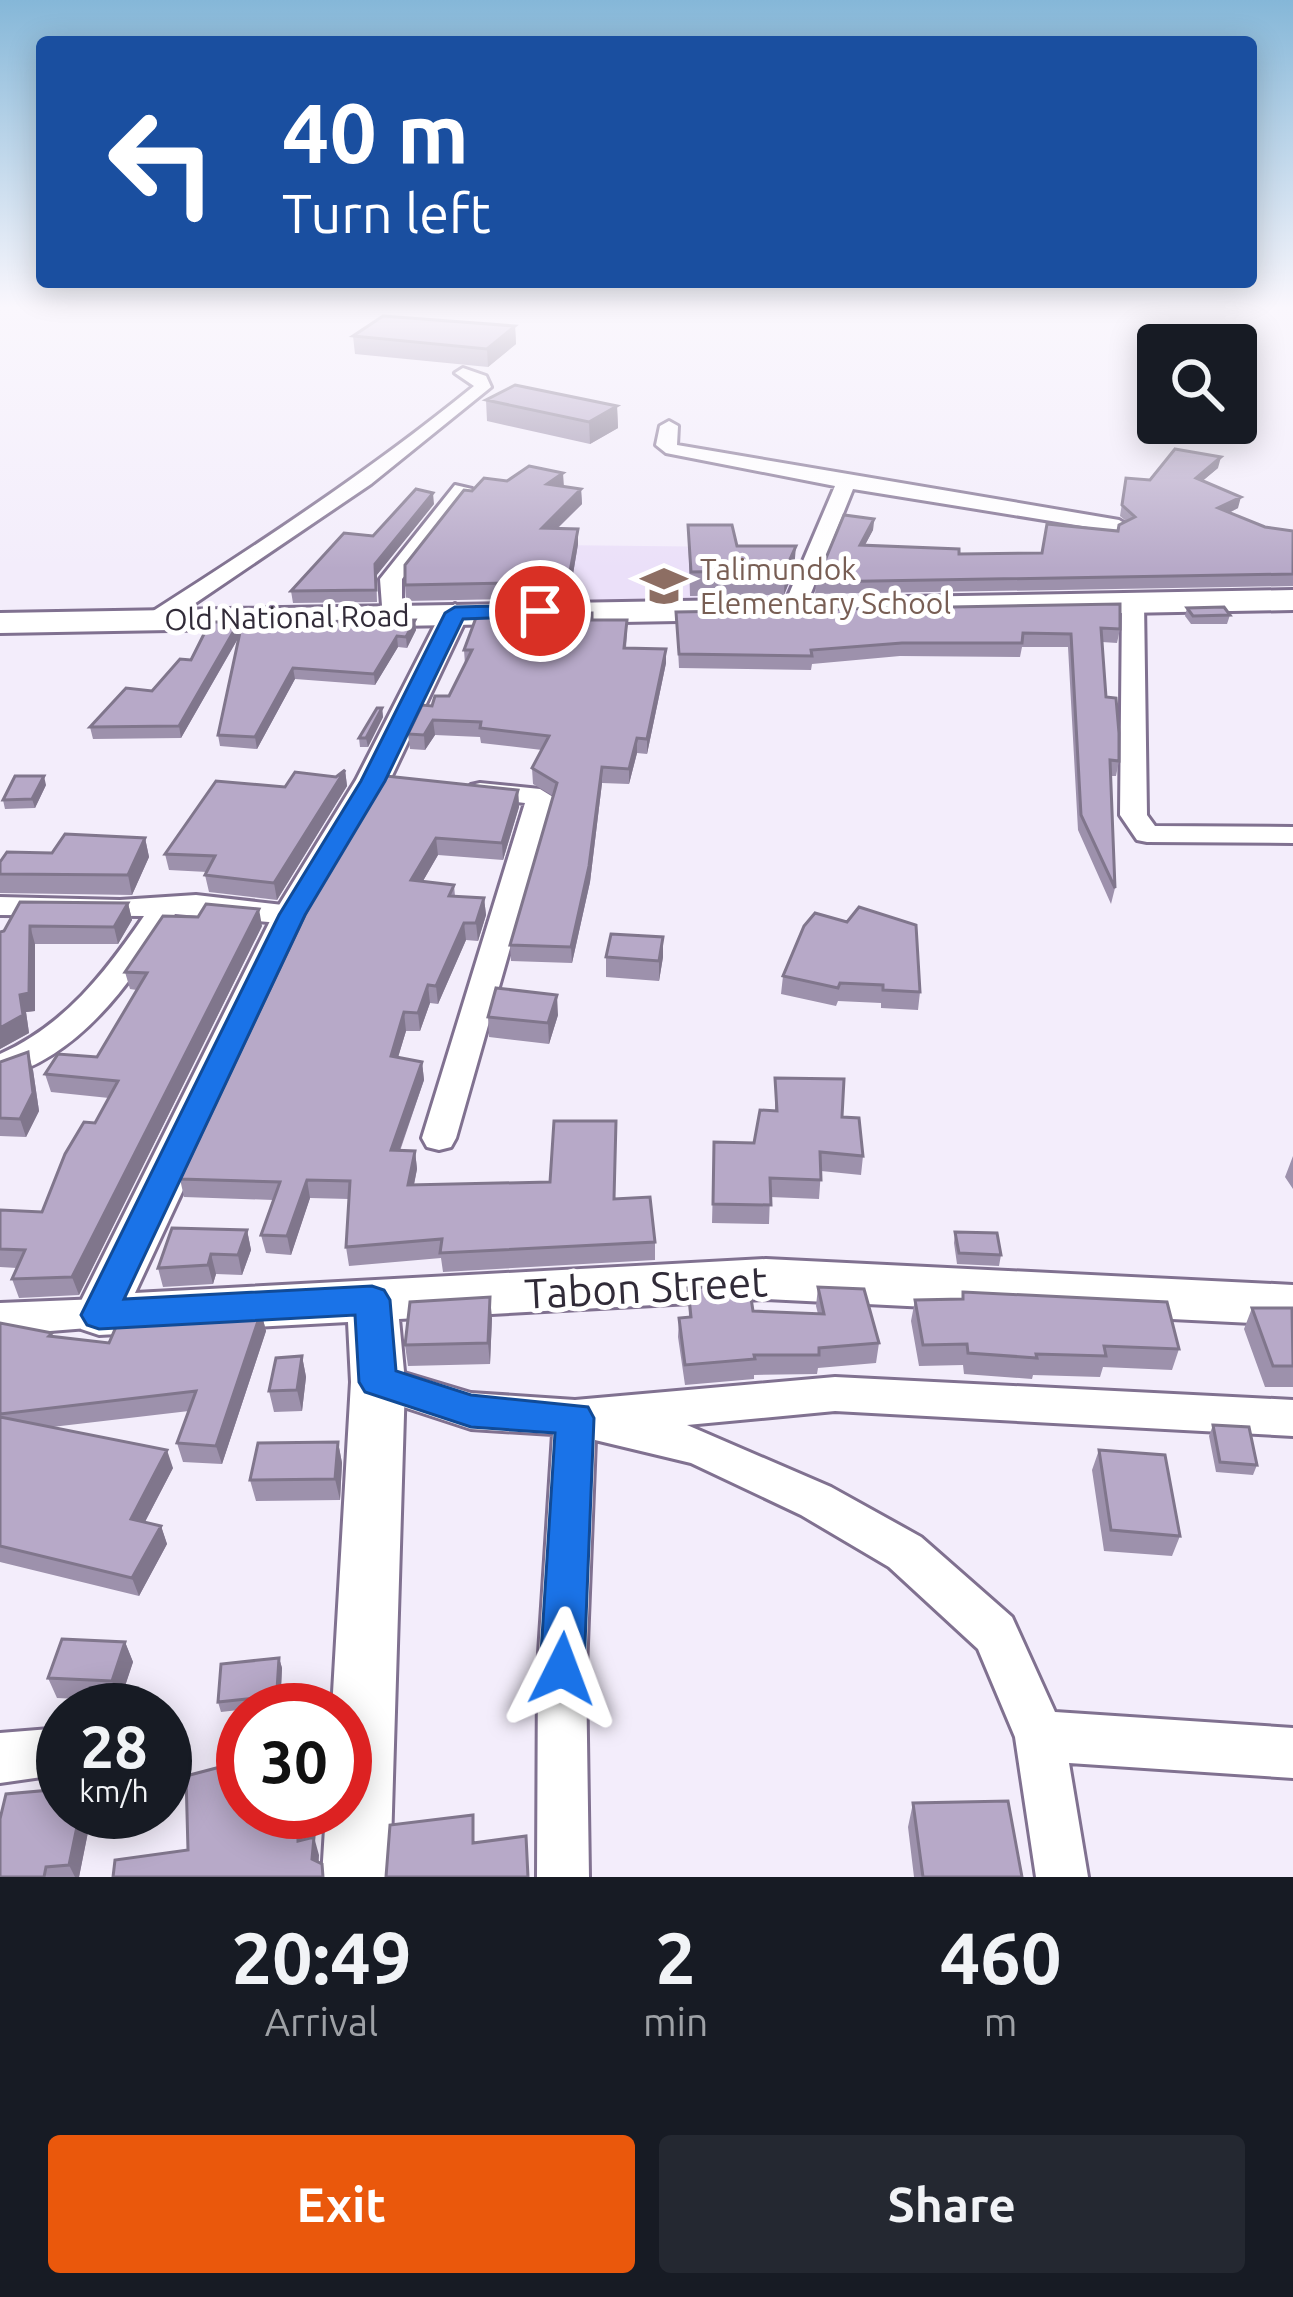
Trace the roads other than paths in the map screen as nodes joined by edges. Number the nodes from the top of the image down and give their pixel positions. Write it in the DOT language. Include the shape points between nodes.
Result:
graph roads {
  1 [pos="475,394"];
  2 [pos="669,426"];
  3 [pos="846,482"];
  4 [pos="462,489"];
  5 [pos="1119,526"];
  6 [pos="1293,600"];
  7 [pos="1133,602"];
  8 [pos="794,608"];
  9 [pos="455,613"];
  10 [pos="391,614"];
  11 [pos="155,620"];
  12 [pos="0,623"];
  13 [pos="373,781"];
  14 [pos="414,784"];
  15 [pos="456,789"];
  16 [pos="1293,835"];
  17 [pos="0,906"];
  18 [pos="166,906"];
  19 [pos="292,915"];
  20 [pos="0,1067"];
  21 [pos="439,1138"];
  22 [pos="372,1300"];
  23 [pos="1293,1305"];
  24 [pos="99,1315"];
  25 [pos="0,1319"];
  26 [pos="378,1382"];
  27 [pos="575,1418"];
  28 [pos="1293,1418"];
  29 [pos="1040,1736"];
  30 [pos="1293,1753"];
  31 [pos="36,1755"];
  32 [pos="0,1758"];
  33 [pos="356,1877"];
  34 [pos="563,1877"];
  35 [pos="1062,1877"];
  1 -- 11 [label="street" via="310,519"];
  2 -- 3 [label="street" via="665,445 672,449"];
  3 -- 5 [label="street"];
  3 -- 8 [label="street"];
  4 -- 10 [label="street" via="391,579"];
  6 -- 7 [label="main road, Old National Road"];
  7 -- 8 [label="main road, Old National Road"];
  7 -- 16 [label="street" via="1134,815 1147,834"];
  8 -- 9 [label="main road, Old National Road"];
  9 -- 10 [label="main road, Old National Road"];
  9 -- 13 [label="street"];
  10 -- 11 [label="main road, Old National Road"];
  11 -- 12 [label="main road, Old National Road"];
  13 -- 14 [label="street"];
  13 -- 19 [label="street"];
  15 -- 21 [label="street" via="540,796"];
  17 -- 18 [label="street"];
  18 -- 19 [label="street"];
  18 -- 20 [label="street" via="98,1005 47,1045"];
  19 -- 24 [label="street"];
  22 -- 23 [label="street, Tabon Street" via="766,1280"];
  22 -- 24 [label="street, Tabon Street"];
  22 -- 26 [label="street"];
  24 -- 25 [label="street, Tabon Street"];
  26 -- 27 [label="street" via="471,1411"];
  26 -- 33 [label="street"];
  27 -- 28 [label="street" via="835,1394"];
  27 -- 29 [label="street" via="698,1446 904,1552 995,1633"];
  27 -- 34 [label="street" via="562,1669"];
  29 -- 30 [label="street"];
  29 -- 35 [label="street"];
  31 -- 32 [label="street"];
}
